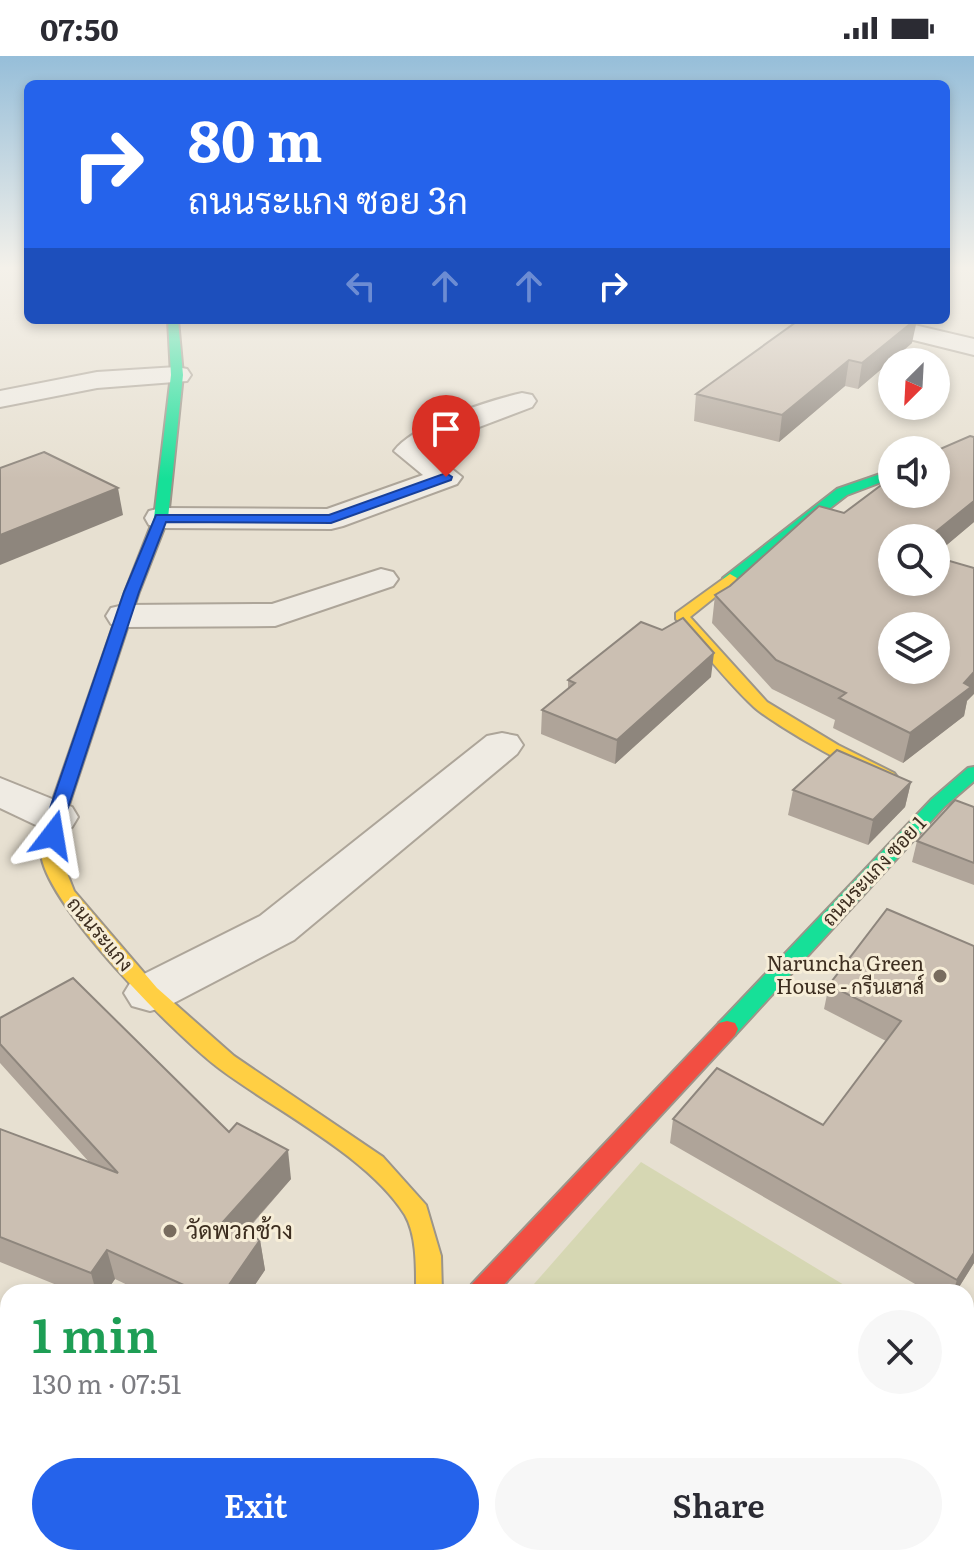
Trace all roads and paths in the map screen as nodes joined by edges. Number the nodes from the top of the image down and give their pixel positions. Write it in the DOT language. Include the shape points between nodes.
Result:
graph roads {
  1 [pos="174,337"];
  2 [pos="934,337"];
  3 [pos="974,347"];
  4 [pos="177,375"];
  5 [pos="0,399"];
  6 [pos="522,401"];
  7 [pos="878,479"];
  8 [pos="161,518"];
  9 [pos="381,579"];
  10 [pos="124,616"];
  11 [pos="502,745"];
  12 [pos="974,772"];
  13 [pos="898,783"];
  14 [pos="0,791"];
  15 [pos="56,817"];
  16 [pos="150,993"];
  17 [pos="429,1284"];
  18 [pos="488,1284"];
  1 -- 4 [label="street, ถนนระแกง"];
  2 -- 3 [label="street"];
  4 -- 5 [label="street" via="97,380"];
  4 -- 8 [label="street, ถนนระแกง"];
  6 -- 8 [label="street" via="435,434 409,451 446,477 331,519"];
  7 -- 13 [label="street" via="842,492 681,616 761,705"];
  8 -- 10 [label="street, ถนนระแกง"];
  9 -- 10 [label="street" via="275,615"];
  10 -- 15 [label="street, ถนนระแกง"];
  11 -- 16 [label="street" via="277,928"];
  12 -- 18 [label="street, ถนนระแกง ซอย 1" via="931,799"];
  14 -- 15 [label="street"];
  15 -- 16 [label="street, ถนนระแกง" via="50,853 65,893"];
  16 -- 17 [label="street, ถนนระแกง" via="226,1062 375,1164 417,1212"];
}
